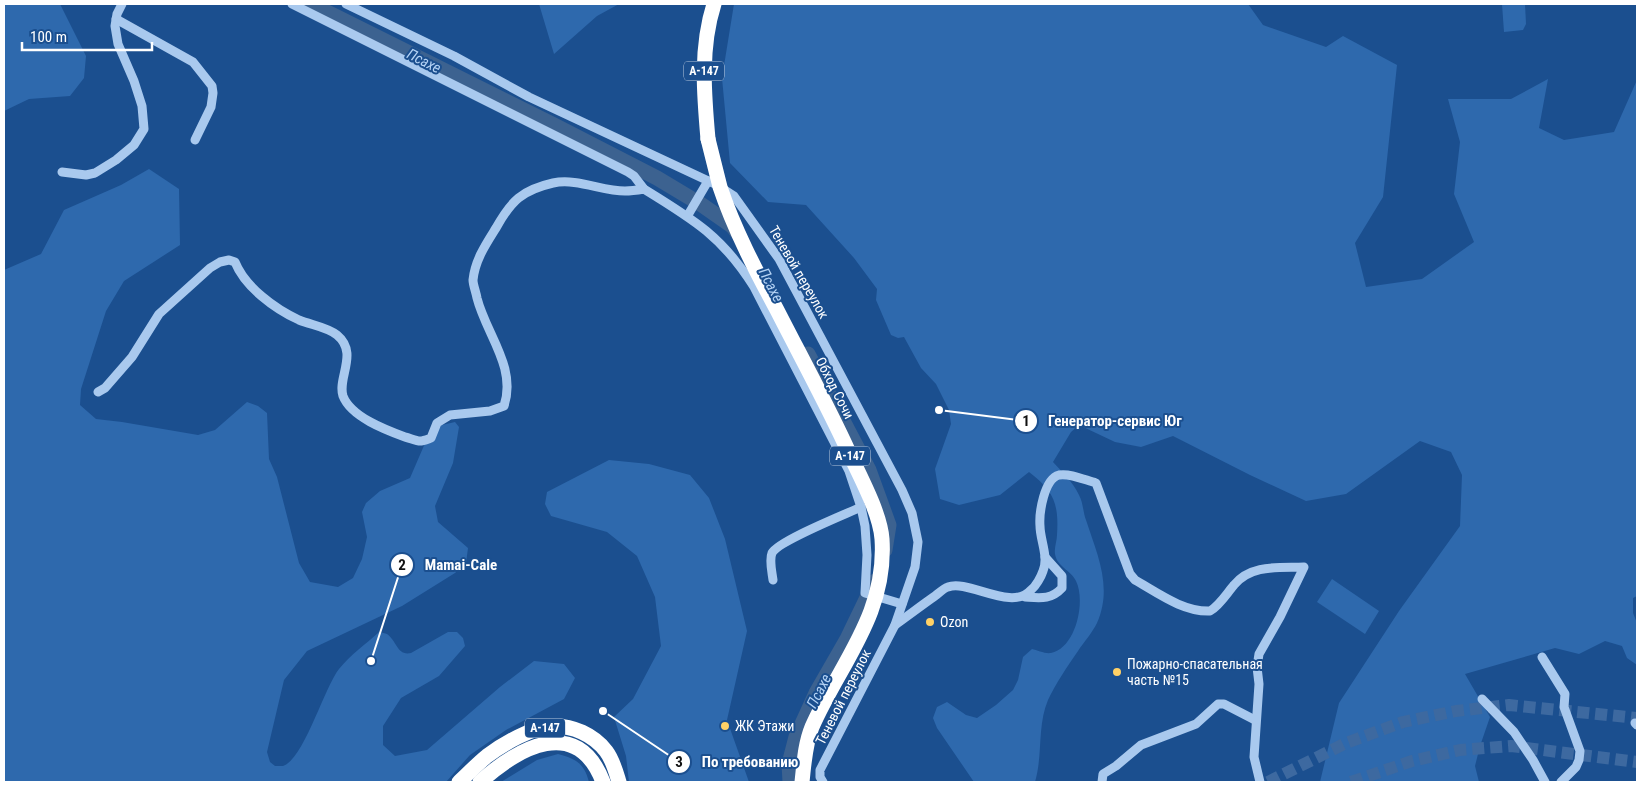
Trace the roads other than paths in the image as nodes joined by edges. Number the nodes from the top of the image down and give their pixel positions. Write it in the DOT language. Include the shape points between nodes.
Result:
graph roads {
  1 [pos="122,4"];
  2 [pos="292,4"];
  3 [pos="346,4"];
  4 [pos="714,4"];
  5 [pos="116,19"];
  6 [pos="195,140"];
  7 [pos="62,172"];
  8 [pos="708,181"];
  9 [pos="644,189"];
  10 [pos="688,216"];
  11 [pos="98,392"];
  12 [pos="861,507"];
  13 [pos="1044,557"];
  14 [pos="773,580"];
  15 [pos="1025,597"];
  16 [pos="902,604"];
  17 [pos="895,625"];
  18 [pos="1542,657"];
  19 [pos="1482,699"];
  20 [pos="1255,720"];
  21 [pos="459,782"];
  22 [pos="480,782"];
  23 [pos="603,782"];
  24 [pos="619,782"];
  25 [pos="802,782"];
  26 [pos="822,782"];
  27 [pos="1102,782"];
  28 [pos="1259,782"];
  29 [pos="1545,782"];
  30 [pos="1561,782"];
  1 -- 5 [label="street"];
  2 -- 9 [label="street" via="613,164 634,176"];
  3 -- 8 [label="street, Теневой переулок" via="454,56 537,102"];
  4 -- 25 [label="highway, Обход Сочи / А-147, bridge" via="704,53 704,95 708,139 721,188 762,282 826,404 875,509 882,538 880,582 872,611 812,728"];
  5 -- 6 [label="street" via="193,62 212,86 211,107"];
  5 -- 7 [label="street" via="114,26 118,44 142,106 144,129 134,146 95,173"];
  8 -- 10 [label="street"];
  8 -- 16 [label="street, Теневой переулок" via="734,196 779,259 912,513 918,542 915,567"];
  9 -- 10 [label="street"];
  9 -- 11 [label="street" via="624,191 554,183 524,193 507,208 476,264 473,282 507,374 508,395 504,406 490,411 450,415 437,423 431,438 420,442 382,429 356,412 343,395 348,358 337,335 283,312 257,291 235,262 229,260 210,268 159,314 132,357"];
  10 -- 12 [label="street" via="723,245 754,287 849,471"];
  12 -- 14 [label="street" via="774,550 771,556"];
  12 -- 16 [label="street" via="867,555 865,593"];
  13 -- 15 [label="street" via="1044,570"];
  13 -- 15 [label="street, Теневой переулок" via="1062,576 1062,588 1045,599"];
  13 -- 20 [label="street" via="1039,525 1041,508 1049,483 1060,475 1096,483 1130,574 1180,605 1210,611 1240,578 1249,573 1258,569 1304,567 1259,654"];
  15 -- 17 [label="street, Теневой переулок" via="948,587"];
  16 -- 17 [label="street, Теневой переулок"];
  17 -- 26 [label="street, Теневой переулок" via="820,770"];
  18 -- 30 [label="street" via="1565,694 1564,707 1580,751 1576,767"];
  19 -- 29 [label="street" via="1514,732"];
  20 -- 27 [label="street" via="1218,704 1196,724 1141,745 1103,774"];
  20 -- 28 [label="street" via="1254,757"];
  21 -- 24 [label="highway, А-147" via="508,742 552,726 580,731 595,740 614,764"];
  22 -- 23 [label="highway, А-147" via="518,753 549,743 567,744 580,751 599,771"];
}
